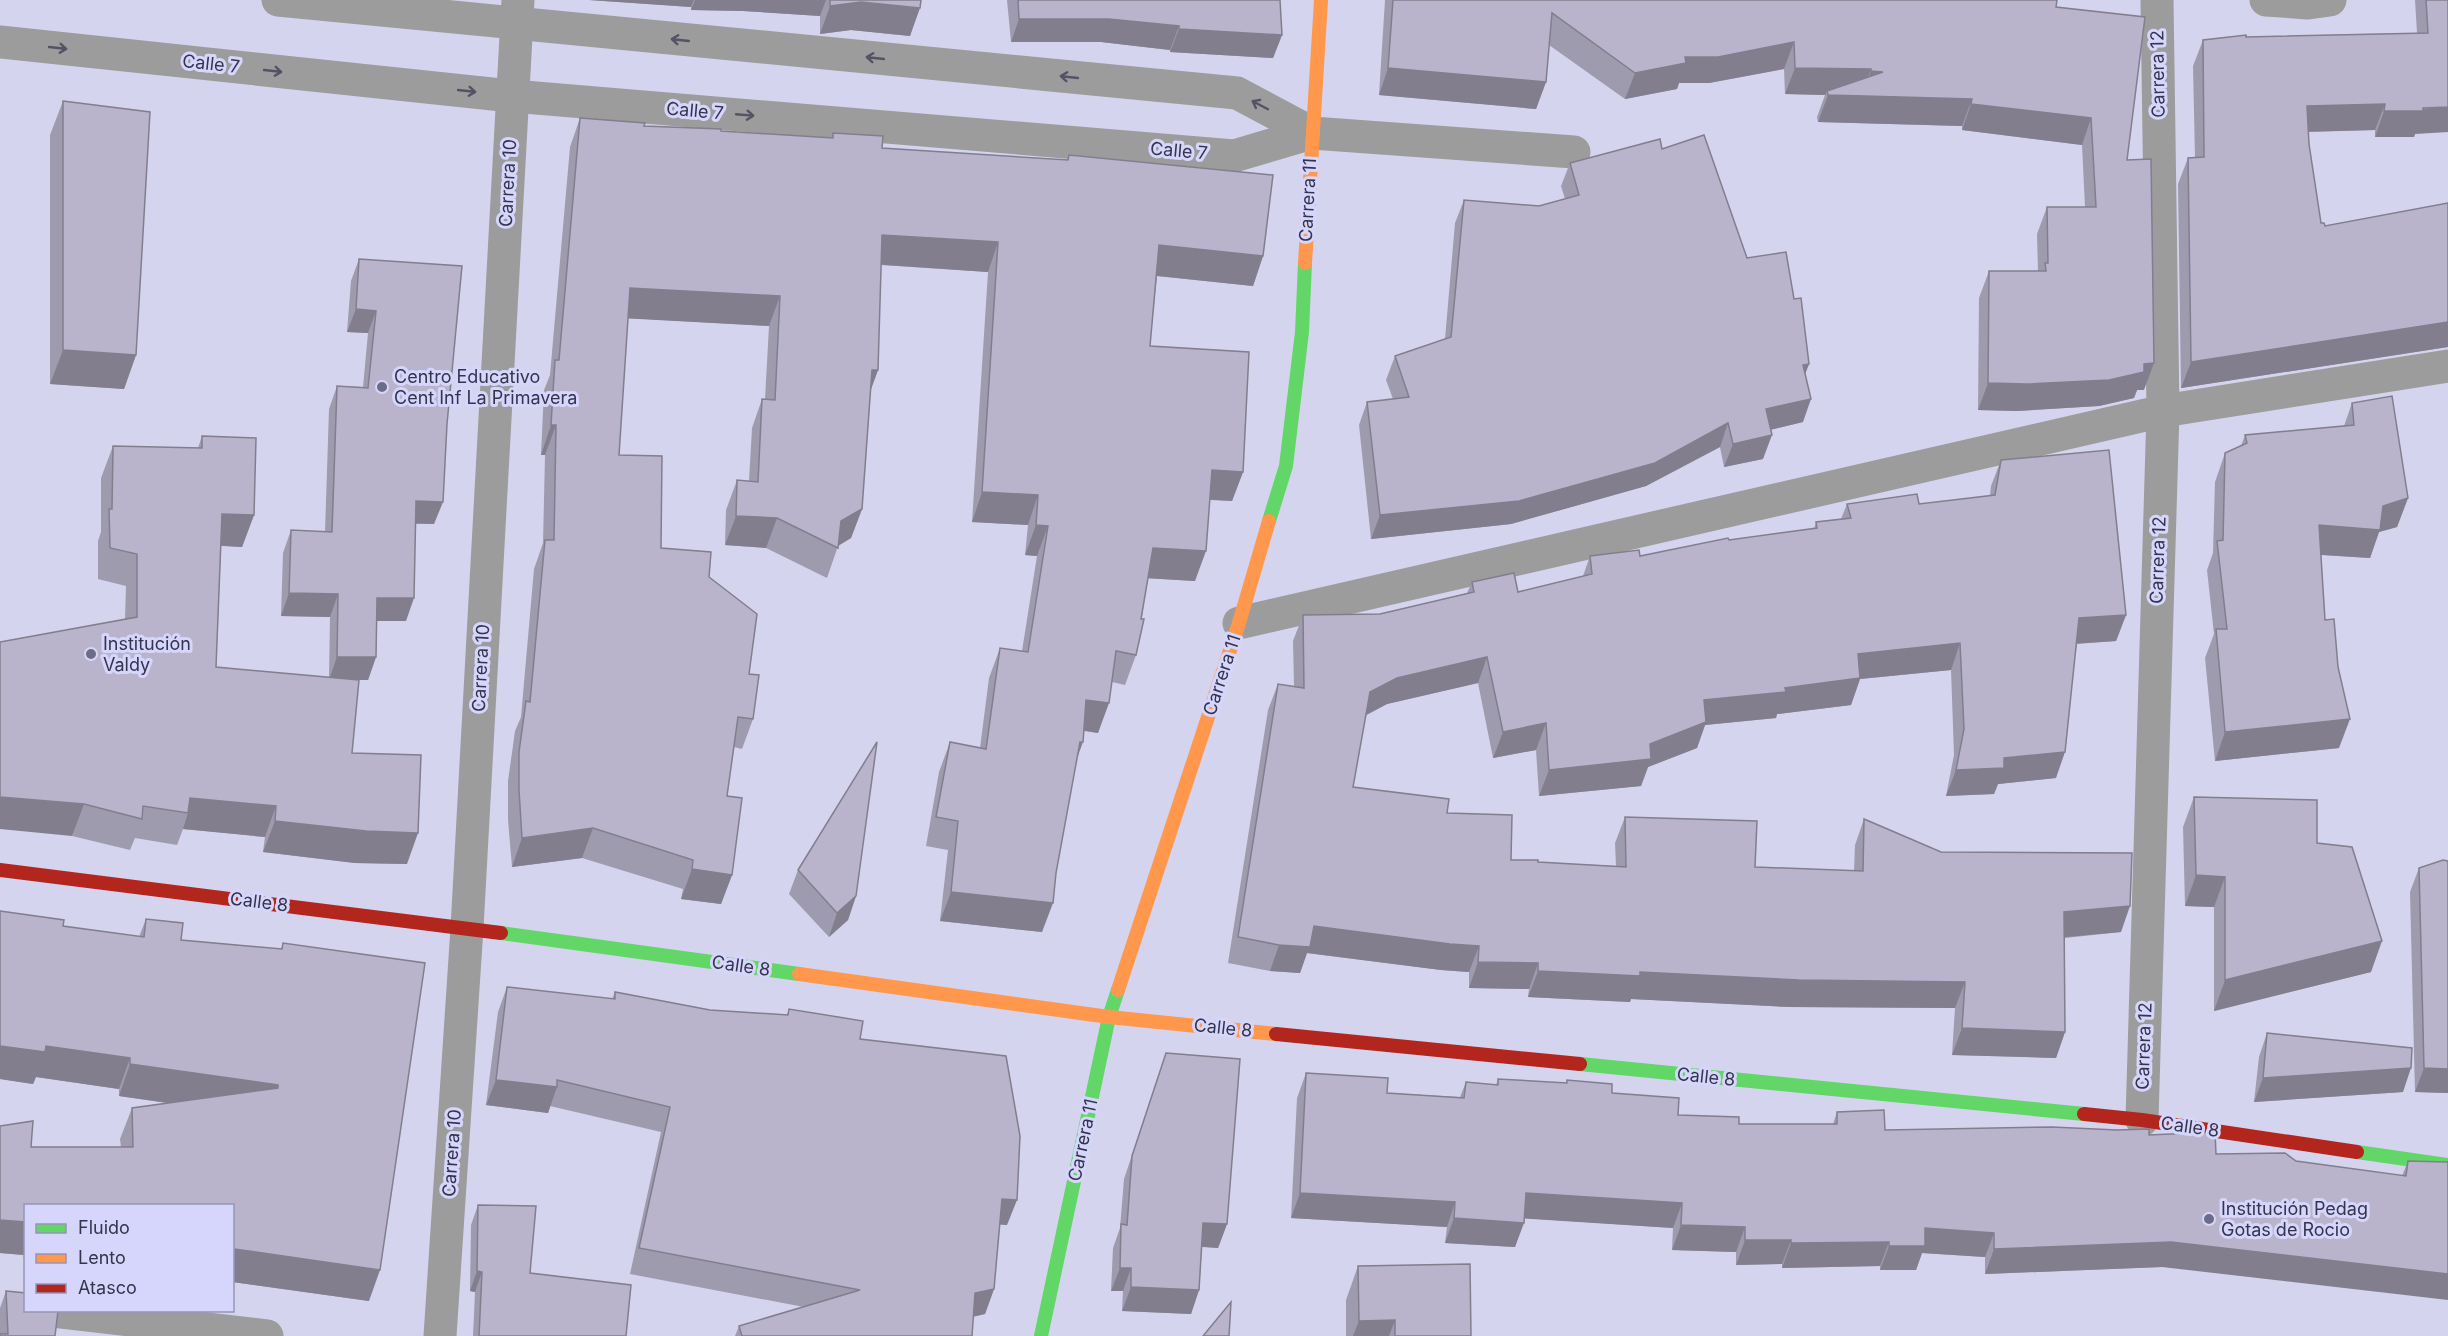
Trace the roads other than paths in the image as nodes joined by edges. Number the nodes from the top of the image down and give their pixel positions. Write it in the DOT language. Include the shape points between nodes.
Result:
graph roads {
  1 [pos="278,0"];
  2 [pos="1321,0"];
  3 [pos="2157,0"];
  4 [pos="2266,0"];
  5 [pos="2330,0"];
  6 [pos="517,12"];
  7 [pos="0,42"];
  8 [pos="512,96"];
  9 [pos="1311,133"];
  10 [pos="1574,152"];
  11 [pos="2448,366"];
  12 [pos="2163,411"];
  13 [pos="1239,623"];
  14 [pos="0,870"];
  15 [pos="467,928"];
  16 [pos="1109,1017"];
  17 [pos="2142,1120"];
  18 [pos="2448,1166"];
  19 [pos="55,1312"];
  20 [pos="267,1336"];
  21 [pos="440,1336"];
  22 [pos="1041,1336"];
  1 -- 6 [label="street"];
  2 -- 9 [label="street, Carrera 11"];
  3 -- 12 [label="street, Carrera 12"];
  4 -- 5 [label="street"];
  6 -- 8 [label="street, Carrera 10"];
  9 -- 6 [label="street, one-way" via="1237,93"];
  7 -- 8 [label="street, Calle 7, one-way"];
  8 -- 9 [label="street, Calle 7, one-way" via="1234,156"];
  8 -- 15 [label="street, Carrera 10"];
  9 -- 10 [label="street"];
  9 -- 13 [label="street, Carrera 11" via="1302,332 1286,466"];
  11 -- 12 [label="street"];
  12 -- 13 [label="street"];
  12 -- 17 [label="street, Carrera 12"];
  13 -- 16 [label="street, Carrera 11"];
  14 -- 15 [label="street, Calle 8"];
  15 -- 16 [label="street, Calle 8"];
  15 -- 21 [label="street, Carrera 10"];
  16 -- 17 [label="street, Calle 8"];
  16 -- 22 [label="street, Carrera 11"];
  17 -- 18 [label="street, Calle 8"];
  19 -- 20 [label="street"];
}
